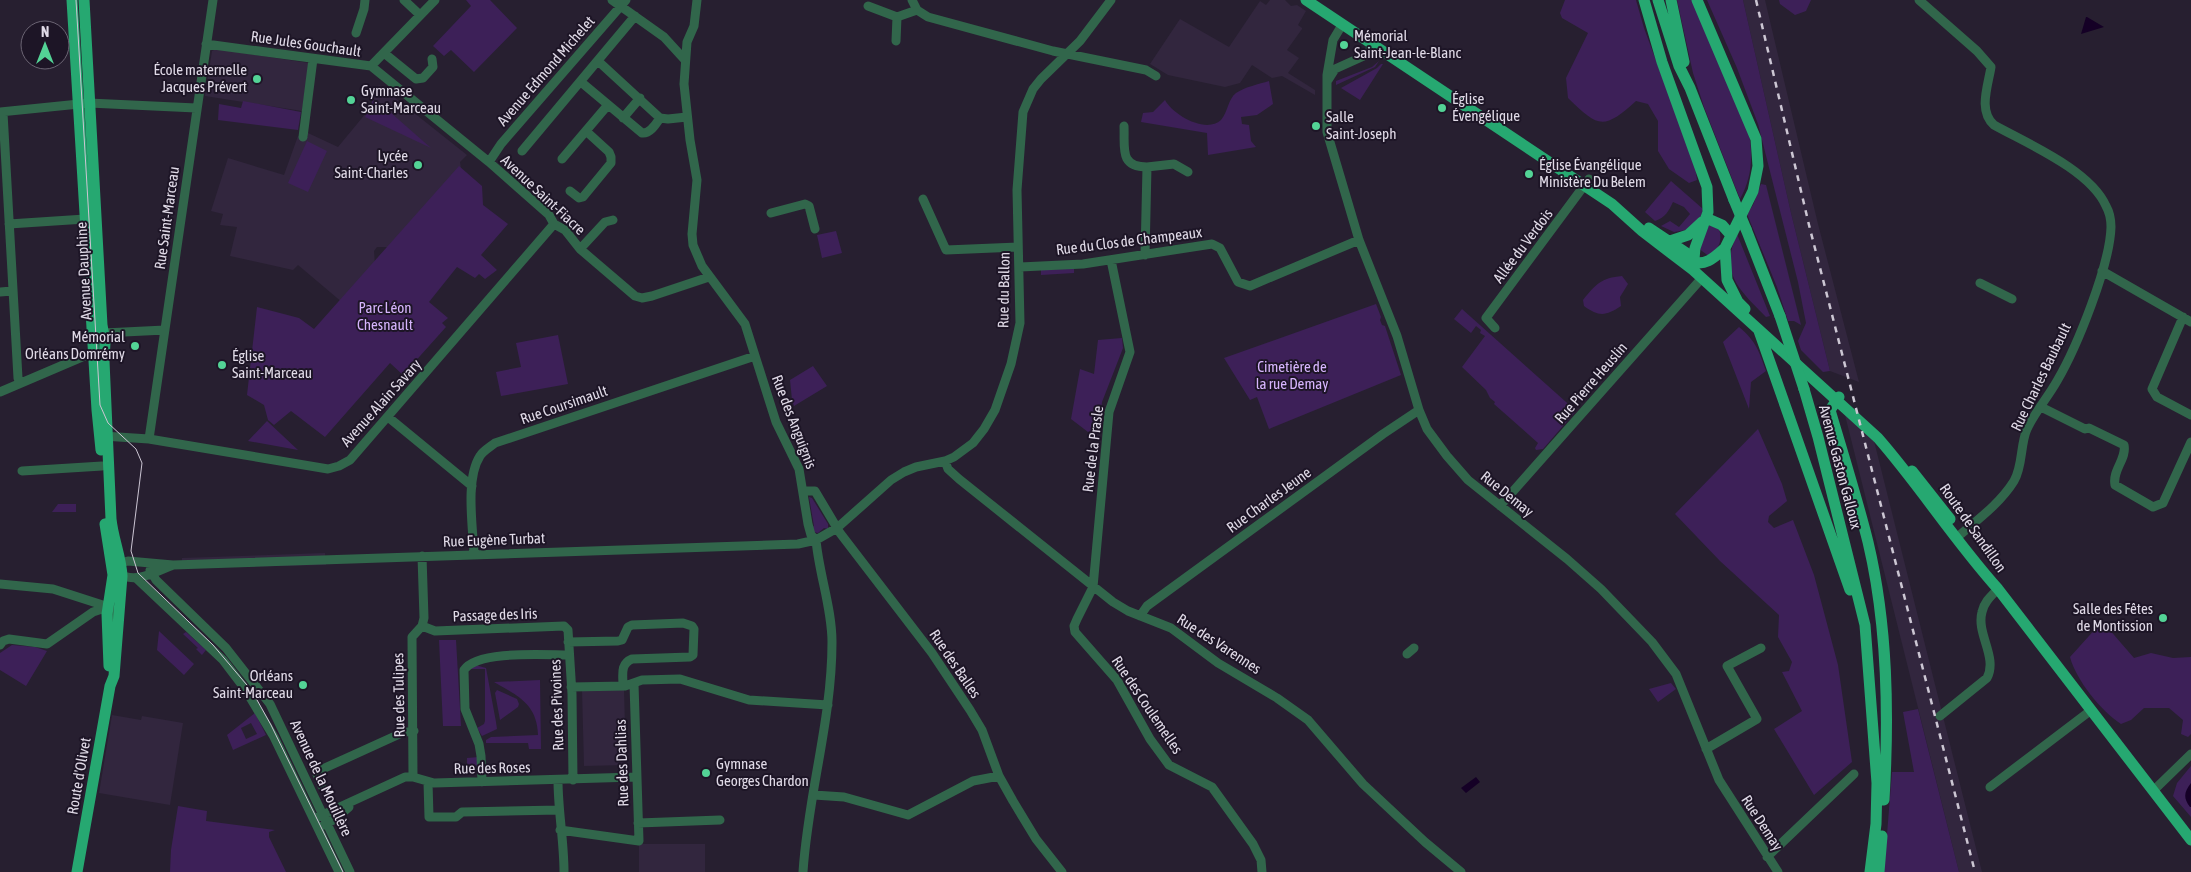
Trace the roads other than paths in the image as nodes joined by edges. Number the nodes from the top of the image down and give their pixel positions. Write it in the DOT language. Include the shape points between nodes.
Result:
graph roads {
  1 [pos="72,0"];
  2 [pos="84,0"];
  3 [pos="213,0"];
  4 [pos="365,0"];
  5 [pos="404,0"];
  6 [pos="435,0"];
  7 [pos="612,0"];
  8 [pos="697,0"];
  9 [pos="912,0"];
  10 [pos="1111,0"];
  11 [pos="1306,0"];
  12 [pos="1644,0"];
  13 [pos="1658,0"];
  14 [pos="1672,0"];
  15 [pos="1696,0"];
  16 [pos="1919,0"];
  17 [pos="624,3"];
  18 [pos="868,6"];
  19 [pos="917,10"];
  20 [pos="420,15"];
  21 [pos="636,16"];
  22 [pos="897,17"];
  23 [pos="1342,25"];
  24 [pos="356,33"];
  25 [pos="664,37"];
  26 [pos="896,40"];
  27 [pos="687,42"];
  28 [pos="206,44"];
  29 [pos="1373,45"];
  30 [pos="384,52"];
  31 [pos="1067,54"];
  32 [pos="1330,56"];
  33 [pos="313,59"];
  34 [pos="432,59"];
  35 [pos="685,60"];
  36 [pos="598,61"];
  37 [pos="371,66"];
  38 [pos="1338,68"];
  39 [pos="1156,76"];
  40 [pos="1328,80"];
  41 [pos="581,82"];
  42 [pos="1690,88"];
  43 [pos="640,98"];
  44 [pos="84,104"];
  45 [pos="607,106"];
  46 [pos="196,108"];
  47 [pos="2,112"];
  48 [pos="687,117"];
  49 [pos="622,118"];
  50 [pos="660,118"];
  51 [pos="1124,126"];
  52 [pos="586,131"];
  53 [pos="303,137"];
  54 [pos="522,151"];
  55 [pos="562,159"];
  56 [pos="488,162"];
  57 [pos="1147,167"];
  58 [pos="1188,172"];
  59 [pos="1586,183"];
  60 [pos="570,191"];
  61 [pos="923,198"];
  62 [pos="4,199"];
  63 [pos="1612,204"];
  64 [pos="771,213"];
  65 [pos="1706,218"];
  66 [pos="85,219"];
  67 [pos="613,220"];
  68 [pos="9,224"];
  69 [pos="554,224"];
  70 [pos="815,229"];
  71 [pos="1730,234"];
  72 [pos="1359,240"];
  73 [pos="1670,241"];
  74 [pos="1018,247"];
  75 [pos="1724,248"];
  76 [pos="580,249"];
  77 [pos="1146,254"];
  78 [pos="1111,260"];
  79 [pos="1020,267"];
  80 [pos="1696,267"];
  81 [pos="2102,271"];
  82 [pos="709,277"];
  83 [pos="1980,283"];
  84 [pos="12,291"];
  85 [pos="0,292"];
  86 [pos="2012,299"];
  87 [pos="1738,302"];
  88 [pos="2182,317"];
  89 [pos="2191,322"];
  90 [pos="1496,328"];
  91 [pos="165,330"];
  92 [pos="1762,332"];
  93 [pos="104,334"];
  94 [pos="93,354"];
  95 [pos="755,356"];
  96 [pos="20,383"];
  97 [pos="0,392"];
  98 [pos="1838,398"];
  99 [pos="2041,407"];
  100 [pos="1419,410"];
  101 [pos="2191,415"];
  102 [pos="388,417"];
  103 [pos="104,436"];
  104 [pos="149,440"];
  105 [pos="2191,442"];
  106 [pos="945,461"];
  107 [pos="102,466"];
  108 [pos="22,471"];
  109 [pos="472,486"];
  110 [pos="804,491"];
  111 [pos="1500,506"];
  112 [pos="837,528"];
  113 [pos="1958,536"];
  114 [pos="816,540"];
  115 [pos="474,554"];
  116 [pos="422,556"];
  117 [pos="116,564"];
  118 [pos="147,564"];
  119 [pos="173,564"];
  120 [pos="152,574"];
  121 [pos="122,576"];
  122 [pos="136,578"];
  123 [pos="0,584"];
  124 [pos="1093,587"];
  125 [pos="1998,589"];
  126 [pos="108,607"];
  127 [pos="1140,616"];
  128 [pos="117,622"];
  129 [pos="1864,623"];
  130 [pos="422,626"];
  131 [pos="568,630"];
  132 [pos="568,642"];
  133 [pos="0,645"];
  134 [pos="1761,648"];
  135 [pos="568,654"];
  136 [pos="634,684"];
  137 [pos="110,686"];
  138 [pos="623,686"];
  139 [pos="571,687"];
  140 [pos="265,696"];
  141 [pos="255,703"];
  142 [pos="828,705"];
  143 [pos="2090,711"];
  144 [pos="1940,716"];
  145 [pos="414,731"];
  146 [pos="1706,749"];
  147 [pos="2191,754"];
  148 [pos="1854,774"];
  149 [pos="999,776"];
  150 [pos="413,777"];
  151 [pos="636,778"];
  152 [pos="558,780"];
  153 [pos="573,780"];
  154 [pos="428,782"];
  155 [pos="482,782"];
  156 [pos="322,786"];
  157 [pos="1990,787"];
  158 [pos="2154,790"];
  159 [pos="814,795"];
  160 [pos="1884,799"];
  161 [pos="559,810"];
  162 [pos="720,820"];
  163 [pos="327,822"];
  164 [pos="638,823"];
  165 [pos="317,826"];
  166 [pos="560,830"];
  167 [pos="2191,840"];
  168 [pos="1767,857"];
  169 [pos="1776,871"];
  170 [pos="77,872"];
  171 [pos="339,872"];
  172 [pos="350,872"];
  173 [pos="564,872"];
  174 [pos="803,872"];
  175 [pos="1062,872"];
  176 [pos="1262,872"];
  177 [pos="1461,872"];
  178 [pos="1870,872"];
  179 [pos="1879,872"];
  1 -- 44 [label="main road, Avenue Dauphine"];
  2 -- 44 [label="main road, Avenue Dauphine"];
  3 -- 28 [label="street, Rue Saint-Marceau"];
  4 -- 24 [label="street"];
  5 -- 20 [label="street"];
  6 -- 20 [label="street, Rue Jules Gouchault"];
  7 -- 17 [label="street"];
  8 -- 27 [label="street, Rue des Anguignis" via="694,26"];
  9 -- 19 [label="street"];
  10 -- 31 [label="street, Rue du Ballon"];
  11 -- 23 [label="main road"];
  12 -- 65 [label="main road" via="1662,62 1704,177 1709,205"];
  13 -- 42 [label="main road, Avenue Gaston Galloux" via="1678,66"];
  14 -- 42 [label="main road, Avenue Gaston Galloux"];
  15 -- 71 [label="main road" via="1756,139 1758,166 1752,191"];
  16 -- 81 [label="street, Rue Charles Baubault" via="1991,67 1985,106 1988,120 2080,174 2100,193 2111,226"];
  17 -- 21 [label="street"];
  17 -- 56 [label="street, Avenue Edmond Michelet"];
  18 -- 22 [label="street"];
  19 -- 22 [label="street"];
  19 -- 31 [label="street" via="928,17"];
  20 -- 30 [label="street, Rue Jules Gouchault"];
  21 -- 25 [label="street"];
  21 -- 36 [label="street"];
  22 -- 26 [label="street"];
  23 -- 29 [label="main road"];
  23 -- 32 [label="street, Rue Demay" via="1334,38"];
  25 -- 27 [label="street"];
  25 -- 35 [label="street"];
  27 -- 35 [label="street, Rue des Anguignis"];
  28 -- 33 [label="street, Rue Jules Gouchault"];
  28 -- 46 [label="street, Rue Saint-Marceau"];
  29 -- 38 [label="street" via="1366,55"];
  29 -- 59 [label="main road"];
  30 -- 34 [label="street" via="416,79 423,78 433,67"];
  30 -- 37 [label="street, Rue Jules Gouchault"];
  31 -- 39 [label="street" via="1146,70"];
  31 -- 74 [label="street, Rue du Ballon" via="1033,89 1023,112 1017,190"];
  32 -- 38 [label="street"];
  32 -- 40 [label="street, Rue Demay"];
  33 -- 37 [label="street, Rue Jules Gouchault"];
  33 -- 53 [label="street"];
  35 -- 48 [label="street, Rue des Anguignis"];
  36 -- 41 [label="street"];
  36 -- 43 [label="street"];
  37 -- 56 [label="street, Avenue Saint-Fiacre"];
  38 -- 40 [label="street"];
  40 -- 72 [label="street, Rue Demay" via="1327,132"];
  41 -- 45 [label="street"];
  41 -- 54 [label="street"];
  42 -- 129 [label="main road, Avenue Gaston Galloux, bridge" via="1780,316 1804,388"];
  43 -- 49 [label="street"];
  43 -- 50 [label="street"];
  44 -- 46 [label="street"];
  44 -- 47 [label="street"];
  44 -- 66 [label="main road, Avenue Dauphine"];
  44 -- 93 [label="main road, Avenue Dauphine"];
  45 -- 49 [label="street"];
  45 -- 52 [label="street"];
  46 -- 91 [label="street, Rue Saint-Marceau"];
  47 -- 62 [label="street"];
  48 -- 50 [label="street"];
  48 -- 82 [label="street, Rue des Anguignis" via="697,180 692,240"];
  49 -- 50 [label="street" via="644,134"];
  51 -- 57 [label="street" via="1129,164"];
  52 -- 55 [label="street"];
  52 -- 60 [label="street" via="609,152 610,162 583,197 579,198"];
  56 -- 69 [label="street, Avenue Saint-Fiacre" via="549,215"];
  57 -- 58 [label="street" via="1174,164"];
  57 -- 77 [label="street"];
  59 -- 63 [label="main road"];
  59 -- 90 [label="street, Allée du Verdois" via="1486,318"];
  61 -- 74 [label="street" via="946,250"];
  62 -- 68 [label="street"];
  63 -- 73 [label="main road"];
  63 -- 80 [label="main road" via="1634,224 1646,229"];
  64 -- 70 [label="street" via="805,204 809,206"];
  65 -- 71 [label="main road" via="1722,225"];
  65 -- 73 [label="main road" via="1692,233"];
  65 -- 80 [label="main road" via="1695,248"];
  66 -- 68 [label="street"];
  66 -- 94 [label="main road, Avenue Dauphine"];
  67 -- 76 [label="street" via="605,222"];
  68 -- 84 [label="street"];
  69 -- 76 [label="street, Avenue Saint-Fiacre" via="565,230"];
  69 -- 102 [label="street, Avenue Alain Savary"];
  71 -- 75 [label="main road"];
  72 -- 77 [label="street, Rue du Clos de Champeaux" via="1250,286 1238,282 1216,245"];
  72 -- 100 [label="street, Rue Demay" via="1397,336"];
  73 -- 80 [label="main road"];
  74 -- 79 [label="street, Rue du Ballon"];
  75 -- 80 [label="main road" via="1711,261"];
  75 -- 87 [label="main road" via="1727,280"];
  76 -- 82 [label="street, Avenue Saint-Fiacre" via="626,289 642,298"];
  77 -- 78 [label="street, Rue du Clos de Champeaux"];
  78 -- 79 [label="street, Rue du Clos de Champeaux"];
  78 -- 124 [label="street, Rue de la Prasle" via="1130,352 1109,412"];
  79 -- 106 [label="street, Rue du Ballon" via="1020,323 1011,364 995,410 972,443"];
  80 -- 87 [label="main road"];
  80 -- 92 [label="main road"];
  80 -- 111 [label="street, Rue Pierre Heuslin"];
  81 -- 88 [label="street"];
  81 -- 99 [label="street, Rue Charles Baubault" via="2078,339"];
  82 -- 95 [label="street, Rue des Anguignis" via="745,324"];
  83 -- 86 [label="street"];
  84 -- 85 [label="street"];
  84 -- 96 [label="street"];
  87 -- 98 [label="main road"];
  88 -- 89 [label="street"];
  88 -- 101 [label="street" via="2152,389 2157,397"];
  91 -- 93 [label="street"];
  91 -- 104 [label="street, Rue Saint-Marceau"];
  92 -- 98 [label="main road"];
  92 -- 129 [label="main road" via="1846,580"];
  93 -- 103 [label="main road, Avenue Dauphine"];
  94 -- 96 [label="street"];
  94 -- 103 [label="main road, Avenue Dauphine"];
  95 -- 109 [label="street, Rue Coursimault" via="495,443 480,455 473,470"];
  95 -- 110 [label="street, Rue des Anguignis" via="783,440 796,461"];
  96 -- 97 [label="street"];
  98 -- 113 [label="main road, Route de Sandillon" via="1883,436"];
  98 -- 160 [label="main road" via="1830,410 1868,543 1879,602 1887,718"];
  99 -- 105 [label="street" via="2124,445 2115,485 2154,508 2163,503"];
  99 -- 113 [label="street, Rue Charles Baubault" via="2026,432 2016,479 2000,500"];
  100 -- 111 [label="street, Rue Demay" via="1427,428 1447,456 1468,480"];
  100 -- 127 [label="street, Rue Charles Jeune" via="1147,606"];
  102 -- 104 [label="street, Avenue Alain Savary" via="350,460 328,469"];
  102 -- 109 [label="street"];
  103 -- 104 [label="street, Avenue Alain Savary"];
  103 -- 107 [label="main road, Avenue Dauphine"];
  103 -- 117 [label="main road, Avenue Dauphine"];
  106 -- 112 [label="street, Rue du Ballon" via="916,467 891,480"];
  106 -- 124 [label="street, Rue des Varennes" via="948,469"];
  107 -- 108 [label="street"];
  107 -- 117 [label="main road, Avenue Dauphine" via="107,545"];
  109 -- 115 [label="street, Rue Coursimault"];
  110 -- 112 [label="street, Rue des Balles" via="815,491"];
  110 -- 114 [label="street, Rue des Anguignis" via="808,524 811,536"];
  111 -- 146 [label="street, Rue Demay" via="1568,559 1652,642 1676,674"];
  112 -- 114 [label="street, Rue du Ballon"];
  112 -- 149 [label="street, Rue des Balles" via="932,653 982,730"];
  113 -- 125 [label="main road, Route de Sandillon"];
  114 -- 115 [label="street, Rue Eugène Turbat" via="798,544"];
  114 -- 142 [label="street, Rue des Anguignis" via="832,638"];
  115 -- 116 [label="street, Rue Eugène Turbat"];
  116 -- 119 [label="street, Rue Eugène Turbat"];
  116 -- 130 [label="street, Rue des Tulipes"];
  117 -- 118 [label="street, Rue Eugène Turbat"];
  117 -- 121 [label="main road, Route d'Olivet"];
  117 -- 126 [label="main road, Route d'Olivet"];
  118 -- 119 [label="street, Rue Eugène Turbat"];
  118 -- 120 [label="street, Avenue de la Mouillère"];
  119 -- 120 [label="street, Rue Eugène Turbat"];
  120 -- 122 [label="street, Rue Eugène Turbat"];
  120 -- 140 [label="street, Avenue de la Mouillère" via="226,648"];
  121 -- 122 [label="street, Rue Eugène Turbat"];
  121 -- 128 [label="main road, Route d'Olivet"];
  122 -- 141 [label="street, Avenue de la Mouillère" via="223,660"];
  123 -- 126 [label="street" via="53,589"];
  124 -- 127 [label="street, Rue des Varennes" via="1120,607"];
  124 -- 176 [label="street, Rue des Coulemelles" via="1074,626 1075,632 1117,680 1169,765 1212,787 1253,844 1261,860"];
  125 -- 143 [label="main road, Route de Sandillon"];
  125 -- 144 [label="street" via="1985,604 1981,617 1991,672"];
  126 -- 128 [label="street" via="114,610"];
  126 -- 133 [label="street" via="93,612 47,644 9,640"];
  126 -- 137 [label="main road, Route d'Olivet"];
  127 -- 177 [label="street, Rue des Varennes" via="1171,628 1218,663 1308,720 1363,784"];
  128 -- 137 [label="main road, Route d'Olivet" via="114,676"];
  129 -- 160 [label="main road" via="1870,635 1880,693"];
  129 -- 178 [label="main road, Avenue Gaston Galloux" via="1877,783"];
  130 -- 131 [label="street, Passage des Iris" via="435,631 564,626"];
  130 -- 145 [label="street, Rue des Tulipes" via="412,637"];
  131 -- 132 [label="street, Rue des Pivoines"];
  132 -- 135 [label="street, Rue des Pivoines"];
  132 -- 138 [label="street" via="622,640 632,625 683,623 692,626 694,653 690,657 632,658 623,668"];
  134 -- 146 [label="street" via="1727,666 1757,719"];
  135 -- 139 [label="street, Rue des Pivoines"];
  135 -- 155 [label="street" via="488,657 467,665 464,670 465,709 482,756"];
  136 -- 138 [label="street"];
  136 -- 142 [label="street" via="642,680 680,679 749,700"];
  136 -- 151 [label="street, Rue des Dahlias"];
  137 -- 170 [label="main road, Route d'Olivet"];
  138 -- 139 [label="street"];
  139 -- 153 [label="street, Rue des Pivoines"];
  140 -- 141 [label="street"];
  140 -- 163 [label="street, Avenue de la Mouillère"];
  141 -- 165 [label="street, Avenue de la Mouillère"];
  142 -- 159 [label="street, Rue des Anguignis"];
  143 -- 157 [label="street"];
  143 -- 158 [label="main road, Route de Sandillon"];
  145 -- 150 [label="street, Rue des Tulipes"];
  145 -- 156 [label="street" via="404,732 316,772"];
  146 -- 168 [label="street, Rue Demay" via="1719,780"];
  147 -- 158 [label="street"];
  148 -- 168 [label="street"];
  149 -- 159 [label="street" via="973,781 908,815 844,797"];
  149 -- 175 [label="street, Rue des Balles" via="1036,839"];
  150 -- 154 [label="street, Rue des Roses"];
  150 -- 163 [label="street" via="402,778 355,801 335,820"];
  151 -- 153 [label="street, Rue des Roses"];
  151 -- 164 [label="street, Rue des Dahlias"];
  152 -- 153 [label="street, Rue des Roses"];
  152 -- 155 [label="street, Rue des Roses"];
  152 -- 161 [label="street"];
  154 -- 155 [label="street, Rue des Roses"];
  154 -- 161 [label="street" via="430,817 456,817 462,812"];
  158 -- 167 [label="main road, Route de Sandillon"];
  159 -- 174 [label="street, Rue des Anguignis" via="804,845"];
  160 -- 179 [label="main road"];
  161 -- 166 [label="street"];
  162 -- 164 [label="street"];
  163 -- 165 [label="street"];
  163 -- 165 [label="street"];
  163 -- 172 [label="street, Avenue de la Mouillère"];
  164 -- 166 [label="street, Rue des Dahlias" via="639,840"];
  165 -- 171 [label="street, Avenue de la Mouillère"];
  166 -- 173 [label="street" via="564,842"];
  168 -- 169 [label="street, Rue Demay"];
}
